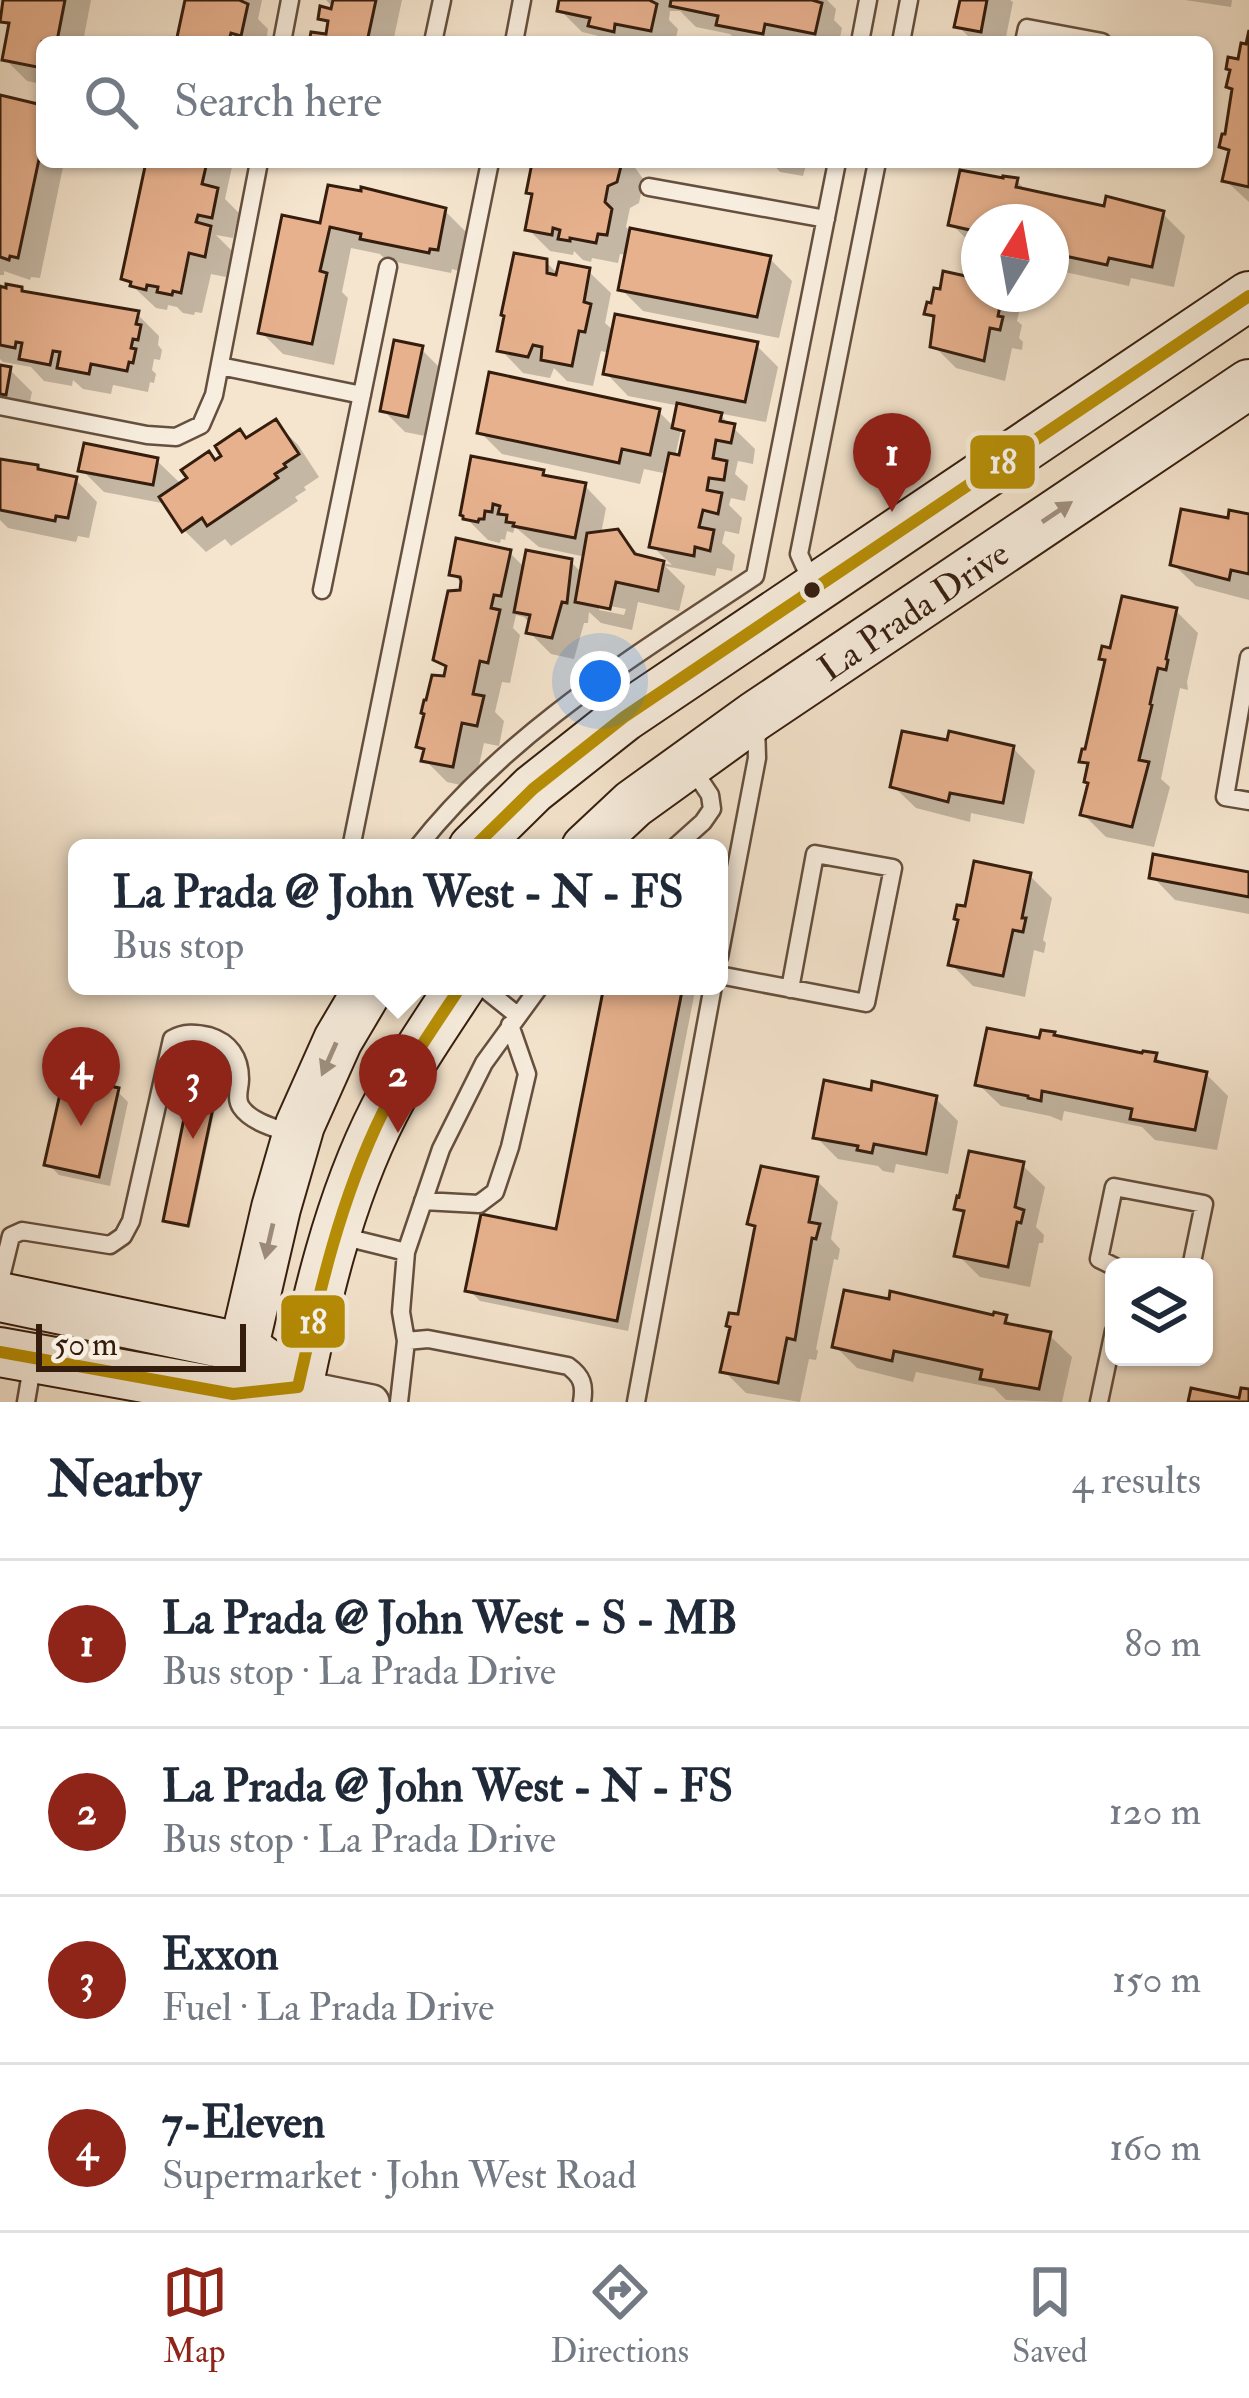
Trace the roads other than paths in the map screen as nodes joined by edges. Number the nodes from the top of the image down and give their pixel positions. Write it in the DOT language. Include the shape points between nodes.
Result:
graph roads {
  1 [pos="290,0"];
  2 [pos="442,0"];
  3 [pos="522,0"];
  4 [pos="868,0"];
  5 [pos="909,0"];
  6 [pos="283,36"];
  7 [pos="435,36"];
  8 [pos="515,36"];
  9 [pos="861,36"];
  10 [pos="902,36"];
  11 [pos="1025,36"];
  12 [pos="1070,36"];
  13 [pos="258,168"];
  14 [pos="489,168"];
  15 [pos="836,168"];
  16 [pos="876,168"];
  17 [pos="650,188"];
  18 [pos="826,219"];
  19 [pos="388,267"];
  20 [pos="1249,296"];
  21 [pos="220,366"];
  22 [pos="1249,384"];
  23 [pos="362,395"];
  24 [pos="0,406"];
  25 [pos="814,587"];
  26 [pos="322,590"];
  27 [pos="760,624"];
  28 [pos="1249,657"];
  29 [pos="801,685"];
  30 [pos="611,699"];
  31 [pos="755,716"];
  32 [pos="688,764"];
  33 [pos="1249,801"];
  34 [pos="353,839"];
  35 [pos="424,839"];
  36 [pos="482,839"];
  37 [pos="596,839"];
  38 [pos="684,839"];
  39 [pos="728,910"];
  40 [pos="728,977"];
  41 [pos="790,989"];
  42 [pos="365,995"];
  43 [pos="455,995"];
  44 [pos="490,995"];
  45 [pos="534,995"];
  46 [pos="711,995"];
  47 [pos="513,1020"];
  48 [pos="297,1135"];
  49 [pos="423,1201"];
  50 [pos="336,1235"];
  51 [pos="406,1252"];
  52 [pos="1193,1258"];
  53 [pos="1105,1262"];
  54 [pos="0,1281"];
  55 [pos="0,1297"];
  56 [pos="406,1341"];
  57 [pos="1107,1366"];
  58 [pos="20,1370"];
  59 [pos="236,1381"];
  60 [pos="296,1395"];
  61 [pos="371,1402"];
  62 [pos="399,1402"];
  63 [pos="582,1402"];
  64 [pos="636,1402"];
  65 [pos="1100,1402"];
  1 -- 6 [label="lane"];
  2 -- 7 [label="lane"];
  3 -- 8 [label="lane"];
  4 -- 9 [label="lane"];
  5 -- 10 [label="lane"];
  11 -- 12 [label="lane" via="1027,28"];
  13 -- 21 [label="lane"];
  14 -- 34 [label="lane"];
  15 -- 18 [label="lane"];
  16 -- 25 [label="lane" via="800,554"];
  17 -- 18 [label="lane"];
  18 -- 30 [label="lane" via="755,576"];
  19 -- 23 [label="lane"];
  20 -- 25 [label="main road, La Prada Drive"];
  21 -- 23 [label="lane"];
  21 -- 24 [label="lane" via="201,425 176,437"];
  29 -- 22 [label="main road, La Prada Drive, one-way"];
  23 -- 26 [label="lane"];
  25 -- 27 [label="main road, La Prada Drive"];
  27 -- 29 [label="main road"];
  27 -- 30 [label="main road, La Prada Drive"];
  28 -- 33 [label="lane" via="1226,796"];
  29 -- 31 [label="main road, La Prada Drive"];
  30 -- 35 [label="lane" via="521,742"];
  30 -- 36 [label="main road, La Prada Drive"];
  31 -- 32 [label="main road, La Prada Drive"];
  31 -- 39 [label="lane" via="757,758"];
  32 -- 37 [label="main road, La Prada Drive"];
  32 -- 38 [label="lane" via="712,809"];
  40 -- 41 [label="lane"];
  41 -- 41 [label="lane" via="866,1004 893,868 815,854"];
  42 -- 48 [label="main road, one-way"];
  43 -- 50 [label="main road" via="383,1113"];
  44 -- 47 [label="lane"];
  45 -- 47 [label="lane"];
  46 -- 64 [label="lane"];
  47 -- 49 [label="lane" via="440,1149"];
  47 -- 49 [label="lane" via="527,1074 495,1192 479,1204"];
  48 -- 54 [label="lane" via="242,1110 236,1057 226,1043 182,1033 172,1039 123,1236 110,1245 22,1231 11,1236"];
  48 -- 59 [label="main road, one-way"];
  49 -- 51 [label="lane"];
  50 -- 51 [label="lane"];
  50 -- 60 [label="main road"];
  51 -- 56 [label="lane"];
  52 -- 53 [label="lane" via="1204,1204 1114,1187"];
  55 -- 59 [label="main road"];
  56 -- 62 [label="lane"];
  56 -- 63 [label="lane" via="568,1366 585,1388"];
  57 -- 65 [label="lane"];
  58 -- 59 [label="main road"];
  59 -- 60 [label="main road"];
  60 -- 61 [label="street"];
}
